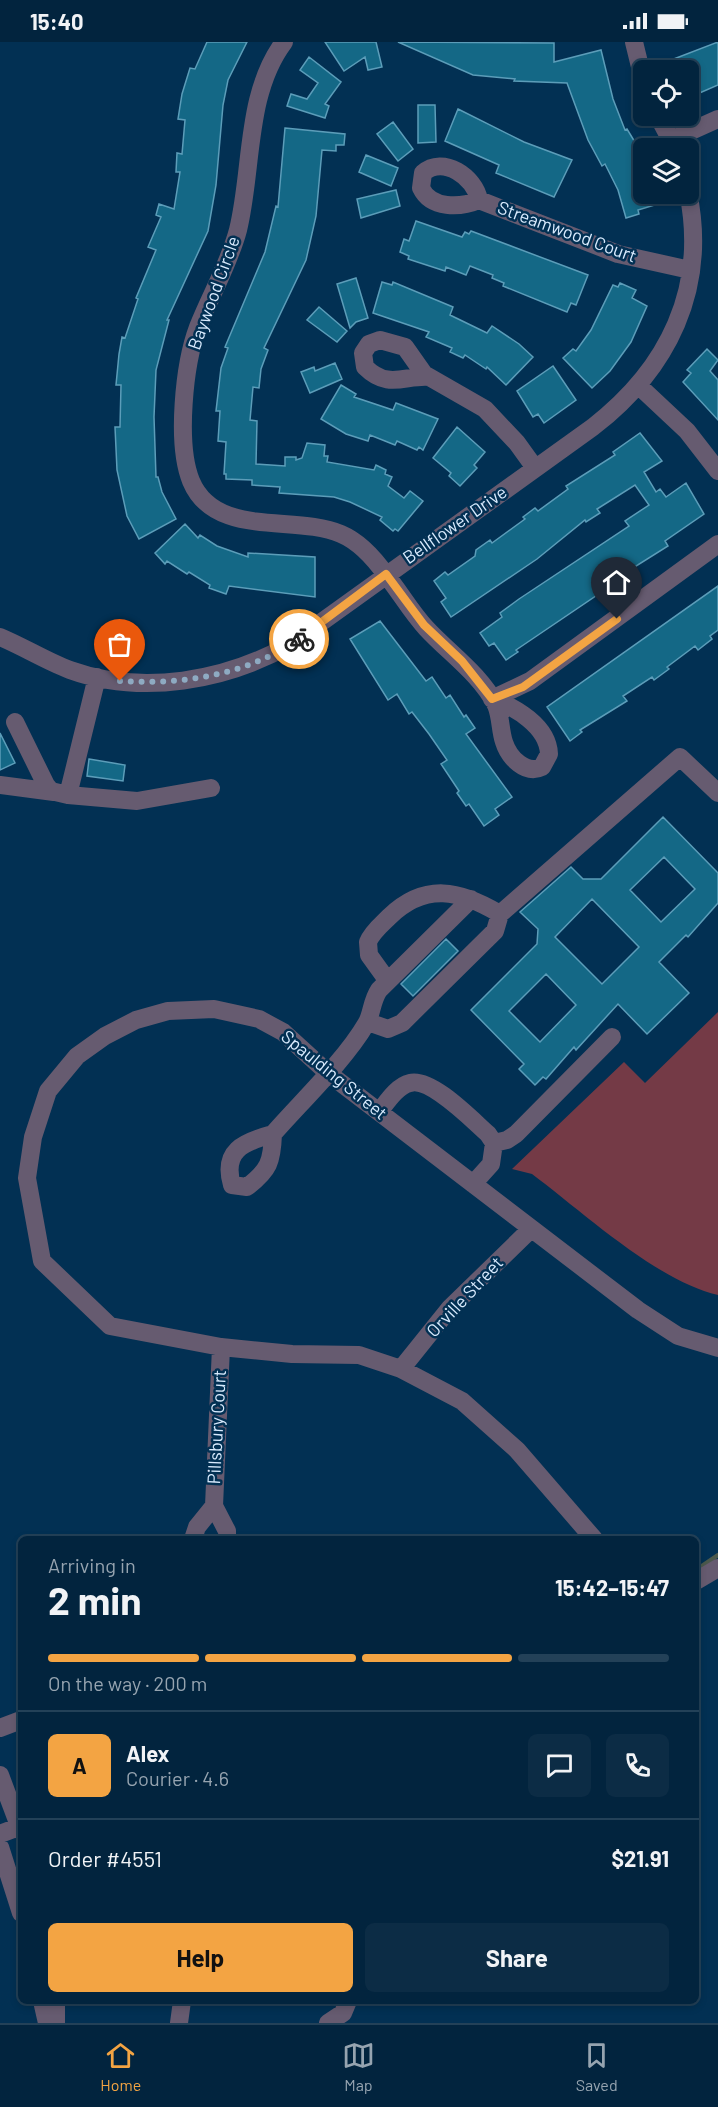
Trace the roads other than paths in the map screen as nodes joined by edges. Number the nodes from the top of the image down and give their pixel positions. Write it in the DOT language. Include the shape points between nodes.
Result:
graph roads {
  1 [pos="284,42"];
  2 [pos="634,42"];
  3 [pos="638,60"];
  4 [pos="718,118"];
  5 [pos="683,138"];
  6 [pos="479,200"];
  7 [pos="689,204"];
  8 [pos="690,270"];
  9 [pos="429,377"];
  10 [pos="639,386"];
  11 [pos="536,468"];
  12 [pos="718,471"];
  13 [pos="718,544"];
  14 [pos="386,574"];
  15 [pos="0,637"];
  16 [pos="97,677"];
  17 [pos="15,722"];
  18 [pos="0,785"];
  19 [pos="211,788"];
  20 [pos="61,793"];
  21 [pos="718,794"];
  22 [pos="471,899"];
  23 [pos="500,914"];
  24 [pos="387,980"];
  25 [pos="368,1022"];
  26 [pos="612,1037"];
  27 [pos="328,1073"];
  28 [pos="379,1112"];
  29 [pos="273,1134"];
  30 [pos="494,1143"];
  31 [pos="473,1184"];
  32 [pos="531,1229"];
  33 [pos="221,1347"];
  34 [pos="718,1348"];
  35 [pos="400,1368"];
  36 [pos="214,1506"];
  37 [pos="194,1536"];
  38 [pos="227,1536"];
  39 [pos="591,1536"];
  40 [pos="718,1568"];
  41 [pos="699,1579"];
  42 [pos="18,1721"];
  43 [pos="0,1728"];
  44 [pos="0,1775"];
  45 [pos="18,1822"];
  46 [pos="18,1828"];
  47 [pos="0,1834"];
  48 [pos="0,1847"];
  49 [pos="18,1904"];
  50 [pos="43,2004"];
  51 [pos="56,2004"];
  52 [pos="182,2004"];
  53 [pos="347,2004"];
  54 [pos="47,2023"];
  55 [pos="56,2023"];
  56 [pos="179,2023"];
  57 [pos="328,2023"];
  1 -- 14 [label="street, Baywood Circle" via="260,93 237,232 191,353 184,418 188,472 201,497 219,512 240,519 340,533 360,545"];
  2 -- 3 [label="street"];
  4 -- 5 [label="street"];
  6 -- 8 [label="street, Streamwood Court" via="618,254"];
  7 -- 8 [label="street, Bellflower Drive"];
  8 -- 10 [label="street, Bellflower Drive" via="673,334"];
  9 -- 11 [label="street" via="485,409"];
  10 -- 11 [label="street, Bellflower Drive" via="608,415"];
  10 -- 12 [label="street" via="687,430"];
  11 -- 14 [label="street, Bellflower Drive"];
  13 -- 14 [label="street, Baywood Circle" via="530,681 492,699 462,661 424,625"];
  14 -- 16 [label="street, Bellflower Drive" via="298,640 253,663 188,680 143,682"];
  15 -- 16 [label="street, Bellflower Drive" via="50,662"];
  16 -- 20 [label="street"];
  17 -- 20 [label="street" via="46,785"];
  18 -- 20 [label="street"];
  19 -- 20 [label="street" via="137,801"];
  21 -- 23 [label="street" via="680,757"];
  22 -- 23 [label="street"];
  22 -- 24 [label="street"];
  22 -- 24 [label="street" via="453,894 425,895 413,898 397,910 368,942 369,955"];
  23 -- 25 [label="street" via="495,931 402,1023 388,1029"];
  24 -- 25 [label="street" via="375,996"];
  25 -- 27 [label="street"];
  26 -- 30 [label="street" via="516,1134"];
  27 -- 28 [label="street, Spaulding Street"];
  27 -- 29 [label="street"];
  27 -- 33 [label="street, Spaulding Street" via="283,1032 259,1019 214,1009 168,1011 135,1020 105,1036 76,1056 48,1091 33,1137 27,1178 42,1261 110,1326"];
  28 -- 30 [label="street" via="403,1086 423,1083 480,1127"];
  28 -- 31 [label="street, Spaulding Street"];
  30 -- 31 [label="street" via="491,1164"];
  31 -- 32 [label="street, Spaulding Street"];
  32 -- 34 [label="street, Spaulding Street" via="678,1336"];
  32 -- 35 [label="street, Orville Street" via="450,1308"];
  33 -- 35 [label="street, Spaulding Street" via="358,1355"];
  33 -- 36 [label="street, Pillsbury Court"];
  35 -- 39 [label="street, Spaulding Street" via="462,1401 517,1450"];
  36 -- 37 [label="street"];
  36 -- 38 [label="street"];
  40 -- 41 [label="street"];
  42 -- 43 [label="street"];
  44 -- 45 [label="street"];
  46 -- 47 [label="street"];
  48 -- 49 [label="street"];
  50 -- 54 [label="street"];
  51 -- 55 [label="street"];
  52 -- 56 [label="street"];
  53 -- 57 [label="street" via="344,2013"];
}
